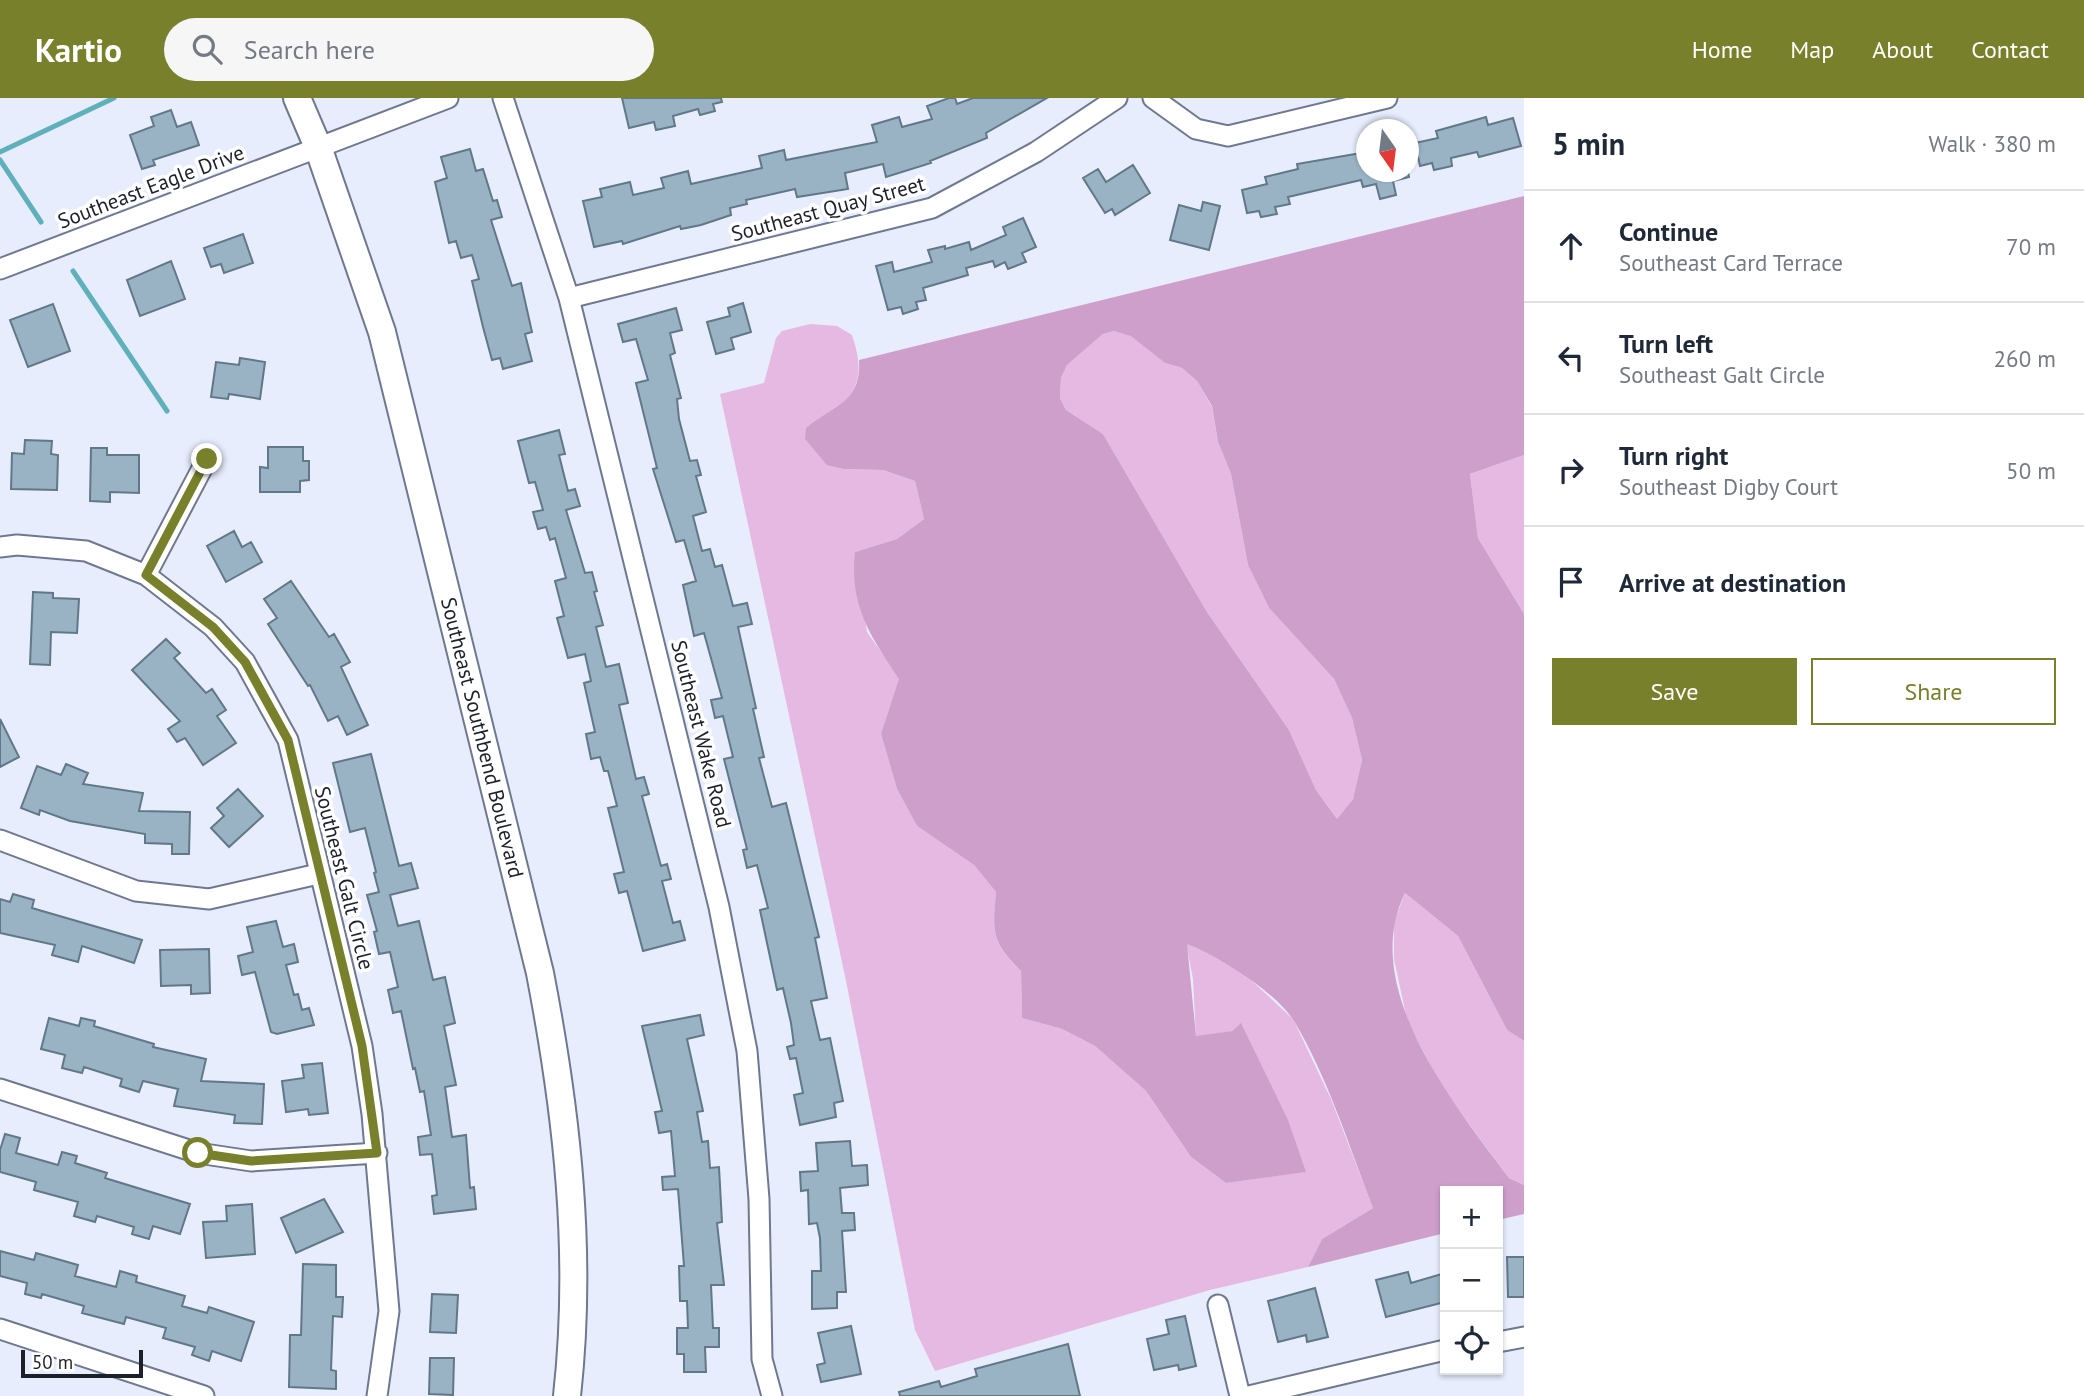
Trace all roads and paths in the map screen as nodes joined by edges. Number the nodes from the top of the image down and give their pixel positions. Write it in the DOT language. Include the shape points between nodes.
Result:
graph roads {
  1 [pos="297,98"];
  2 [pos="448,98"];
  3 [pos="503,98"];
  4 [pos="1117,98"];
  5 [pos="1153,98"];
  6 [pos="1387,98"];
  7 [pos="318,147"];
  8 [pos="0,269"];
  9 [pos="569,298"];
  10 [pos="207,459"];
  11 [pos="0,547"];
  12 [pos="146,575"];
  13 [pos="0,840"];
  14 [pos="318,874"];
  15 [pos="0,1089"];
  16 [pos="377,1153"];
  17 [pos="1218,1305"];
  18 [pos="0,1329"];
  19 [pos="1524,1337"];
  20 [pos="1503,1341"];
  21 [pos="1440,1352"];
  22 [pos="1336,1387"];
  23 [pos="204,1396"];
  24 [pos="377,1396"];
  25 [pos="568,1396"];
  26 [pos="772,1396"];
  27 [pos="1240,1396"];
  28 [pos="1249,1396"];
  1 -- 7 [label="street, Southeast Southbend Boulevard"];
  2 -- 7 [label="street, Southeast Eagle Drive"];
  3 -- 9 [label="street, Southeast Wake Road"];
  4 -- 9 [label="street, Southeast Quay Street" via="1036,152 932,208"];
  5 -- 6 [label="street" via="1196,129 1228,136"];
  7 -- 8 [label="street, Southeast Eagle Drive"];
  7 -- 25 [label="street, Southeast Southbend Boulevard" via="382,332 548,1013 571,1176 575,1258"];
  9 -- 26 [label="street, Southeast Wake Road" via="680,740 738,1002 747,1051 759,1199 762,1359"];
  10 -- 12 [label="street"];
  11 -- 12 [label="street, Southeast Galt Circle" via="86,551"];
  12 -- 14 [label="street, Southeast Galt Circle" via="213,627 245,662 265,695 288,740"];
  13 -- 14 [label="street" via="136,891 197,898"];
  14 -- 16 [label="street, Southeast Galt Circle" via="362,1046"];
  15 -- 16 [label="street" via="198,1153 251,1161"];
  16 -- 24 [label="street, Southeast Galt Circle" via="388,1311"];
  17 -- 27 [label="street"];
  18 -- 23 [label="street"];
  19 -- 20 [label="street"];
  21 -- 22 [label="street"];
  22 -- 28 [label="street"];
}
